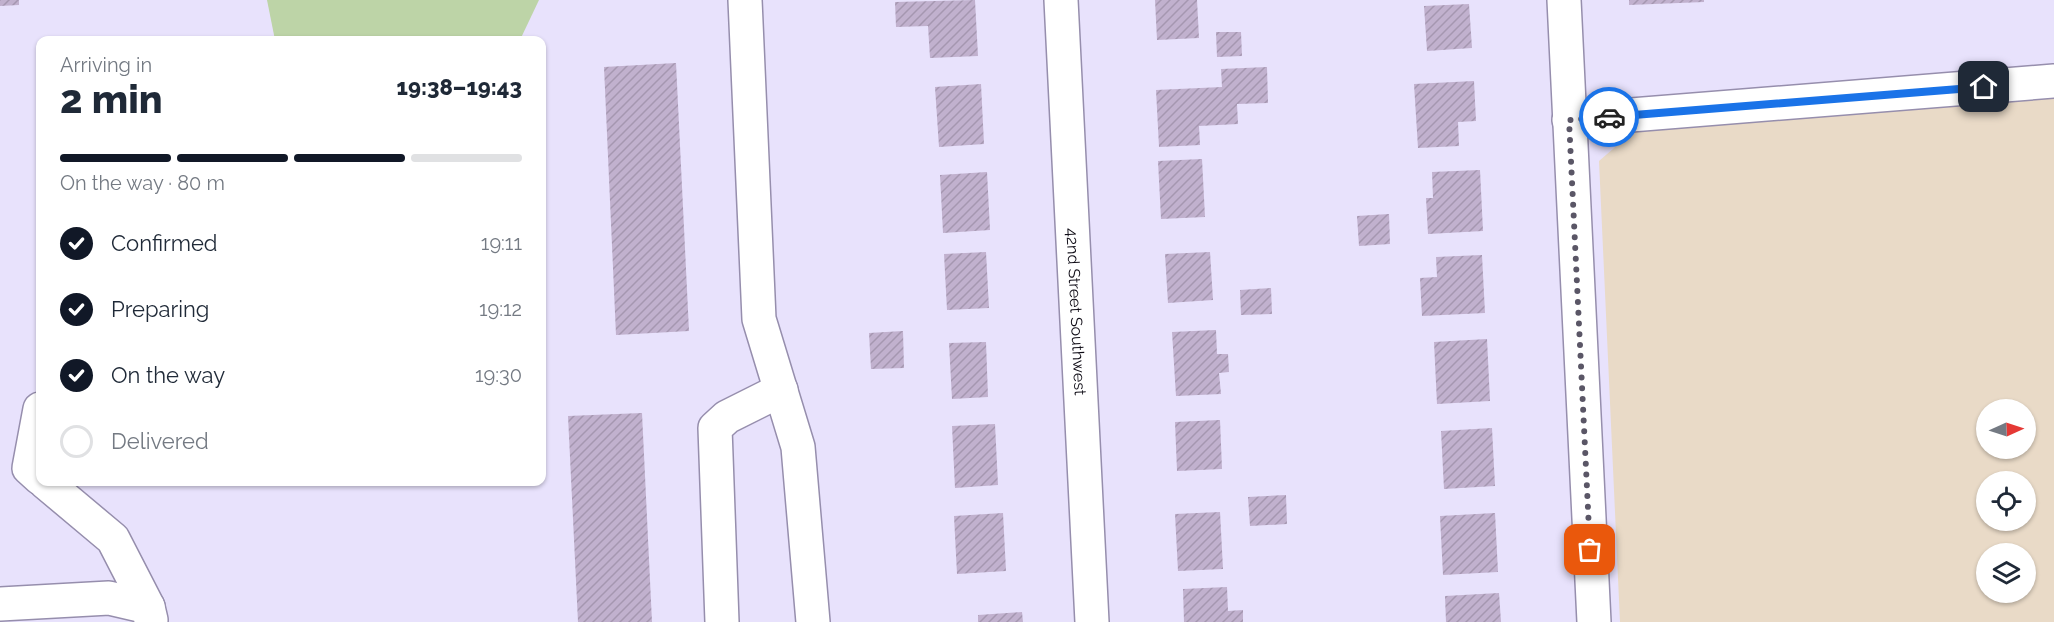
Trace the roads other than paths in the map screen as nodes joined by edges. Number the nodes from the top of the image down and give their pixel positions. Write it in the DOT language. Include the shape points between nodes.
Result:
graph roads {
  1 [pos="745,0"];
  2 [pos="1062,0"];
  3 [pos="1564,0"];
  4 [pos="2054,81"];
  5 [pos="1569,120"];
  6 [pos="781,390"];
  7 [pos="36,430"];
  8 [pos="36,474"];
  9 [pos="50,486"];
  10 [pos="0,603"];
  11 [pos="150,614"];
  12 [pos="722,622"];
  13 [pos="813,622"];
  14 [pos="1092,622"];
  15 [pos="1594,622"];
  1 -- 6 [label="street" via="759,320"];
  2 -- 14 [label="street, 42nd Street Southwest"];
  3 -- 5 [label="street"];
  4 -- 5 [label="street"];
  5 -- 15 [label="street"];
  6 -- 12 [label="street" via="727,417 715,428"];
  6 -- 13 [label="street" via="798,447"];
  7 -- 8 [label="street" via="29,468"];
  9 -- 11 [label="street" via="113,539"];
  10 -- 11 [label="street" via="109,598"];
}
